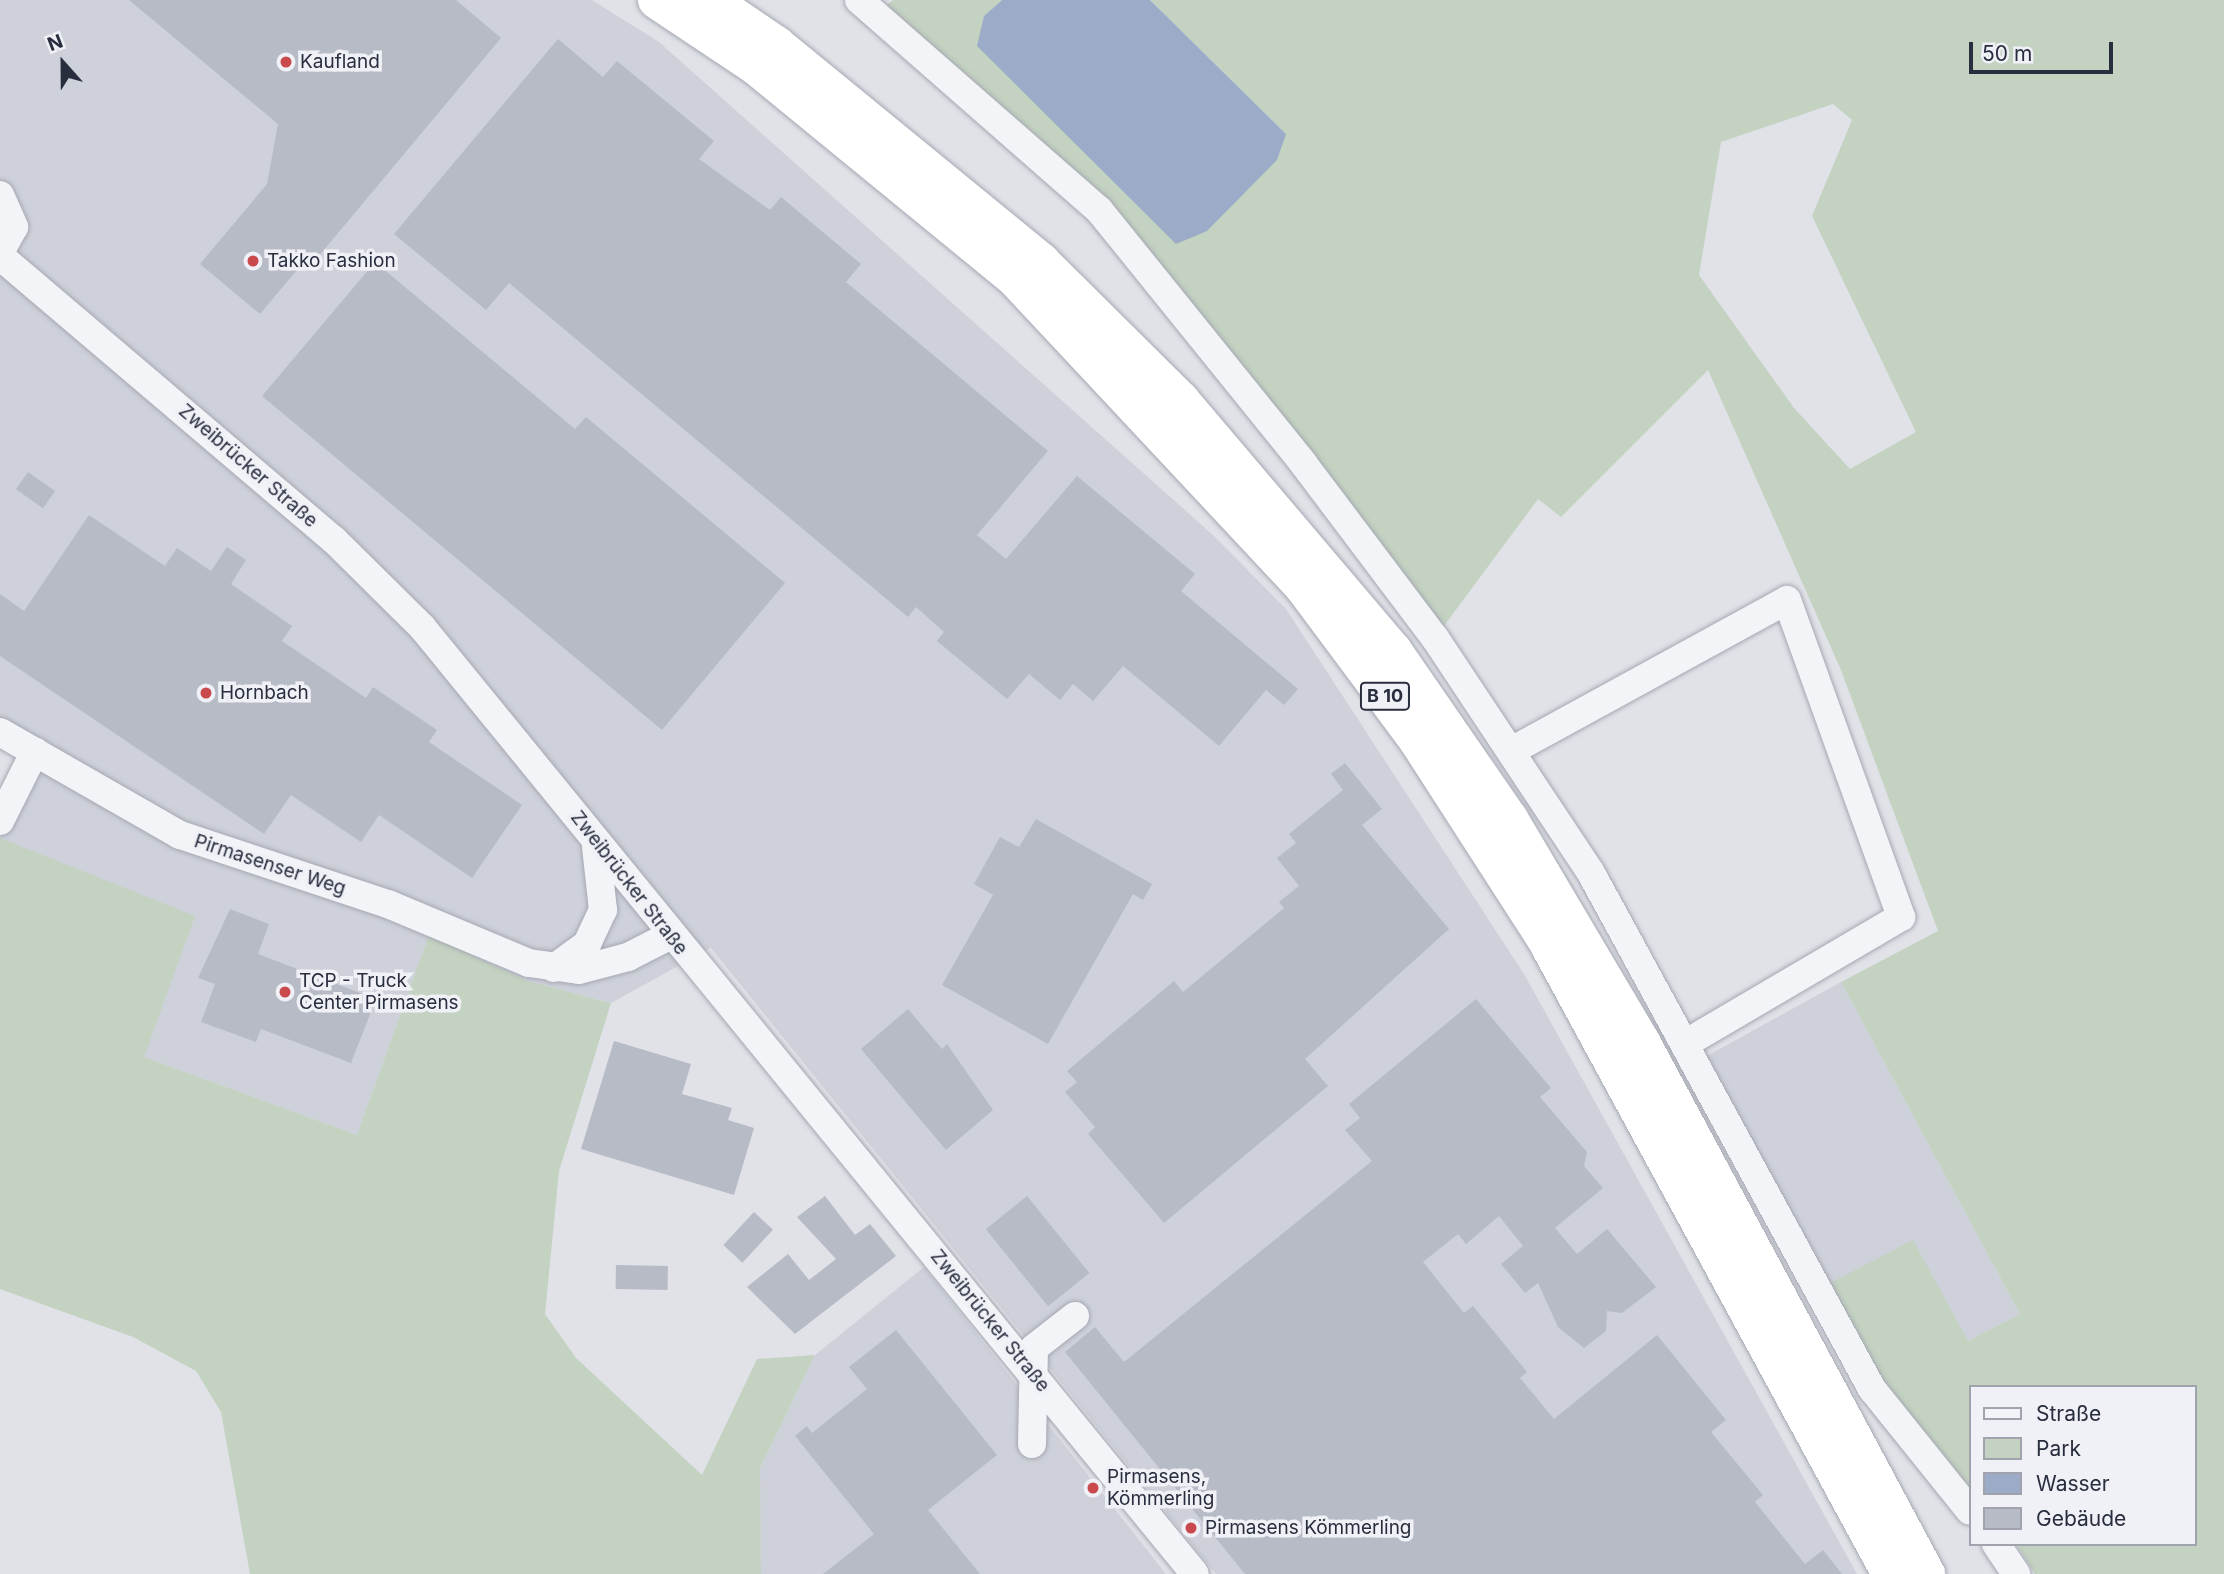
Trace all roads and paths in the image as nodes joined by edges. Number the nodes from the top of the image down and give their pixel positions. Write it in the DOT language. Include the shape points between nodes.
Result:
graph roads {
  1 [pos="657,0"];
  2 [pos="710,0"];
  3 [pos="859,0"];
  4 [pos="0,195"];
  5 [pos="0,254"];
  6 [pos="0,732"];
  7 [pos="1513,750"];
  8 [pos="35,751"];
  9 [pos="0,821"];
  10 [pos="595,841"];
  11 [pos="669,936"];
  12 [pos="554,968"];
  13 [pos="1686,1043"];
  14 [pos="1075,1316"];
  15 [pos="1032,1373"];
  16 [pos="1032,1444"];
  17 [pos="1968,1509"];
  18 [pos="1997,1546"];
  19 [pos="1195,1574"];
  20 [pos="1891,1574"];
  21 [pos="1926,1574"];
  22 [pos="2017,1574"];
  1 -- 20 [label="highway, B 10" via="765,73 1014,277 1303,586 1417,739 1546,939"];
  2 -- 21 [label="highway, B 10" via="776,45 1041,262 1235,460 1393,651 1509,818 1627,1018"];
  3 -- 7 [label="street" via="1099,211 1303,463"];
  4 -- 5 [label="street" via="14,228"];
  5 -- 10 [label="street, Zweibrücker Straße" via="362,565 472,681"];
  6 -- 8 [label="street, Pirmasenser Weg"];
  7 -- 13 [label="street"];
  7 -- 13 [label="street" via="1787,600 1901,917"];
  8 -- 9 [label="street"];
  8 -- 12 [label="street, Pirmasenser Weg" via="140,816 224,853 388,904"];
  10 -- 11 [label="street, Zweibrücker Straße"];
  10 -- 12 [label="street" via="603,910 587,944"];
  11 -- 12 [label="street, Pirmasenser Weg" via="607,964"];
  11 -- 15 [label="street, Zweibrücker Straße"];
  13 -- 17 [label="street" via="1872,1389"];
  14 -- 15 [label="street" via="1034,1348"];
  15 -- 16 [label="street"];
  15 -- 19 [label="street, Zweibrücker Straße"];
  18 -- 22 [label="street"];
}
